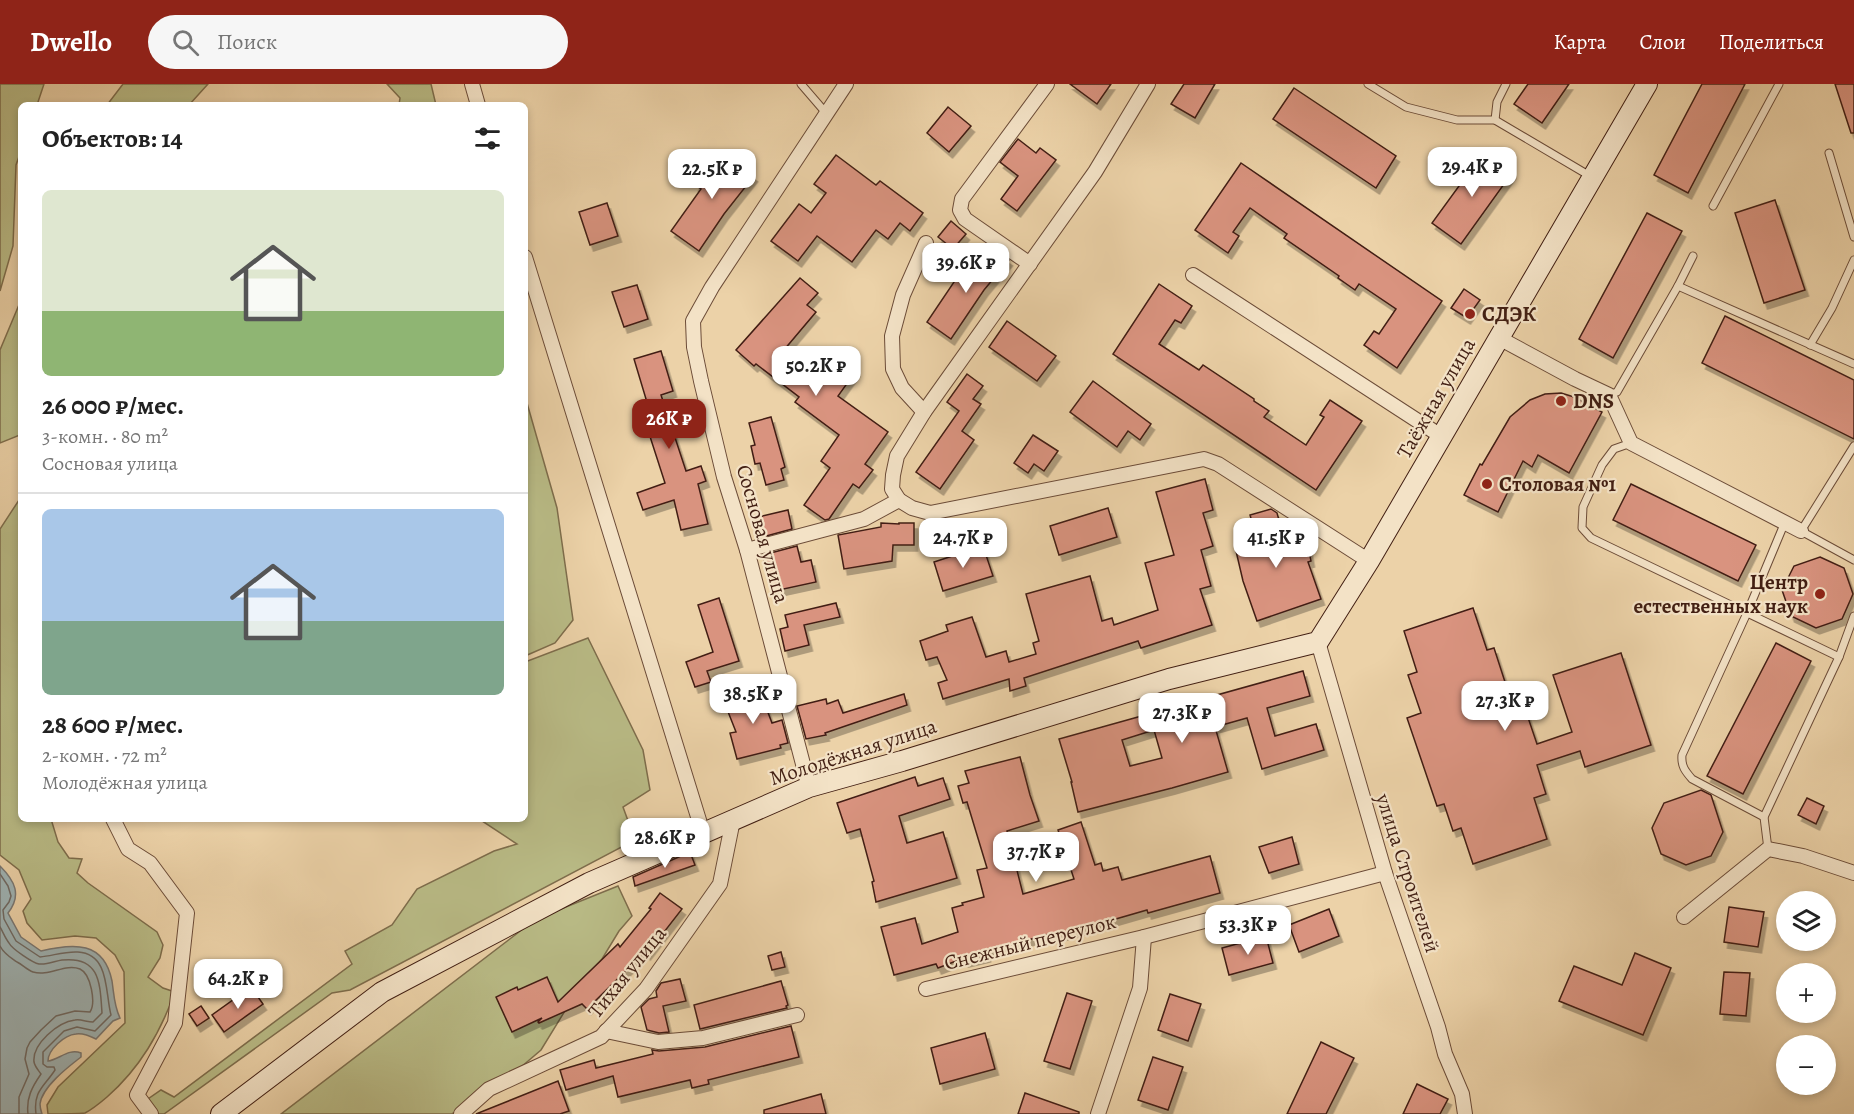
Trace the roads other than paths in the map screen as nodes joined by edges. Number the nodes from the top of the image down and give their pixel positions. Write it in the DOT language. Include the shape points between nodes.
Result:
graph roads {
  1 [pos="471,84"];
  2 [pos="801,84"];
  3 [pos="846,84"];
  4 [pos="1047,84"];
  5 [pos="1148,84"];
  6 [pos="1368,84"];
  7 [pos="1506,84"];
  8 [pos="1647,84"];
  9 [pos="1779,84"];
  10 [pos="477,102"];
  11 [pos="826,113"];
  12 [pos="1494,120"];
  13 [pos="1829,153"];
  14 [pos="1593,177"];
  15 [pos="1713,206"];
  16 [pos="1854,237"];
  17 [pos="926,243"];
  18 [pos="1693,256"];
  19 [pos="1854,260"];
  20 [pos="1030,264"];
  21 [pos="528,267"];
  22 [pos="1192,275"];
  23 [pos="1678,286"];
  24 [pos="1499,338"];
  25 [pos="1810,345"];
  26 [pos="1854,364"];
  27 [pos="1609,395"];
  28 [pos="924,412"];
  29 [pos="1441,436"];
  30 [pos="1631,443"];
  31 [pos="1854,446"];
  32 [pos="899,500"];
  33 [pos="1785,522"];
  34 [pos="1801,531"];
  35 [pos="747,550"];
  36 [pos="1854,560"];
  37 [pos="1369,561"];
  38 [pos="1747,613"];
  39 [pos="1854,616"];
  40 [pos="1318,642"];
  41 [pos="1839,657"];
  42 [pos="809,786"];
  43 [pos="1764,817"];
  44 [pos="733,820"];
  45 [pos="114,822"];
  46 [pos="703,833"];
  47 [pos="1768,849"];
  48 [pos="1385,873"];
  49 [pos="1854,873"];
  50 [pos="1684,917"];
  51 [pos="1144,937"];
  52 [pos="926,989"];
  53 [pos="797,1015"];
  54 [pos="606,1031"];
  55 [pos="151,1114"];
  56 [pos="221,1114"];
  57 [pos="461,1114"];
  58 [pos="1098,1114"];
  59 [pos="1465,1114"];
  1 -- 10 [label="street"];
  2 -- 11 [label="lane"];
  3 -- 11 [label="street, Сосновая улица"];
  4 -- 20 [label="street" via="962,199 960,210 965,219"];
  5 -- 20 [label="street" via="1095,172"];
  6 -- 12 [label="lane" via="1406,107 1457,120"];
  7 -- 12 [label="lane"];
  8 -- 14 [label="main road, Таёжная улица"];
  9 -- 15 [label="lane"];
  11 -- 35 [label="street, Сосновая улица" via="693,321 701,381 724,477"];
  12 -- 14 [label="lane"];
  13 -- 16 [label="lane"];
  14 -- 24 [label="main road, Таёжная улица"];
  17 -- 28 [label="street" via="903,295 892,336 892,369 902,388"];
  18 -- 23 [label="lane"];
  19 -- 25 [label="lane"];
  20 -- 28 [label="street"];
  21 -- 46 [label="street"];
  22 -- 29 [label="street"];
  23 -- 25 [label="lane"];
  23 -- 27 [label="lane" via="1617,392"];
  24 -- 27 [label="street"];
  24 -- 29 [label="main road, Таёжная улица"];
  25 -- 26 [label="lane"];
  27 -- 30 [label="street"];
  28 -- 32 [label="street" via="897,456 892,489"];
  29 -- 37 [label="main road, Таёжная улица"];
  30 -- 33 [label="street"];
  30 -- 38 [label="lane" via="1614,449 1602,465 1583,507 1582,528 1591,538"];
  31 -- 34 [label="lane"];
  32 -- 35 [label="street" via="864,519"];
  32 -- 37 [label="street" via="930,513 1204,459 1218,464"];
  33 -- 34 [label="street"];
  33 -- 38 [label="lane"];
  34 -- 36 [label="lane"];
  35 -- 42 [label="street, Сосновая улица"];
  37 -- 40 [label="main road, Таёжная улица"];
  38 -- 41 [label="lane"];
  38 -- 43 [label="lane" via="1681,762 1692,779"];
  39 -- 41 [label="lane"];
  40 -- 42 [label="main road, Молодёжная улица" via="1169,679"];
  40 -- 48 [label="street, улица Строителей"];
  41 -- 43 [label="lane"];
  42 -- 44 [label="main road, Молодёжная улица"];
  43 -- 47 [label="lane"];
  44 -- 46 [label="main road, Молодёжная улица"];
  44 -- 54 [label="street, Тихая улица" via="720,884 646,989"];
  45 -- 55 [label="street" via="128,849 150,863 187,913 175,1023 137,1095"];
  46 -- 56 [label="main road, Молодёжная улица" via="590,883 382,992"];
  47 -- 49 [label="street"];
  47 -- 50 [label="street"];
  48 -- 51 [label="street, Снежный переулок"];
  48 -- 59 [label="street, улица Строителей" via="1462,1094"];
  51 -- 52 [label="street, Снежный переулок"];
  51 -- 58 [label="street, Снежный переулок" via="1140,988"];
  53 -- 54 [label="street" via="703,1038 658,1042"];
  54 -- 57 [label="street, Тихая улица" via="601,1037 489,1089"];
}
